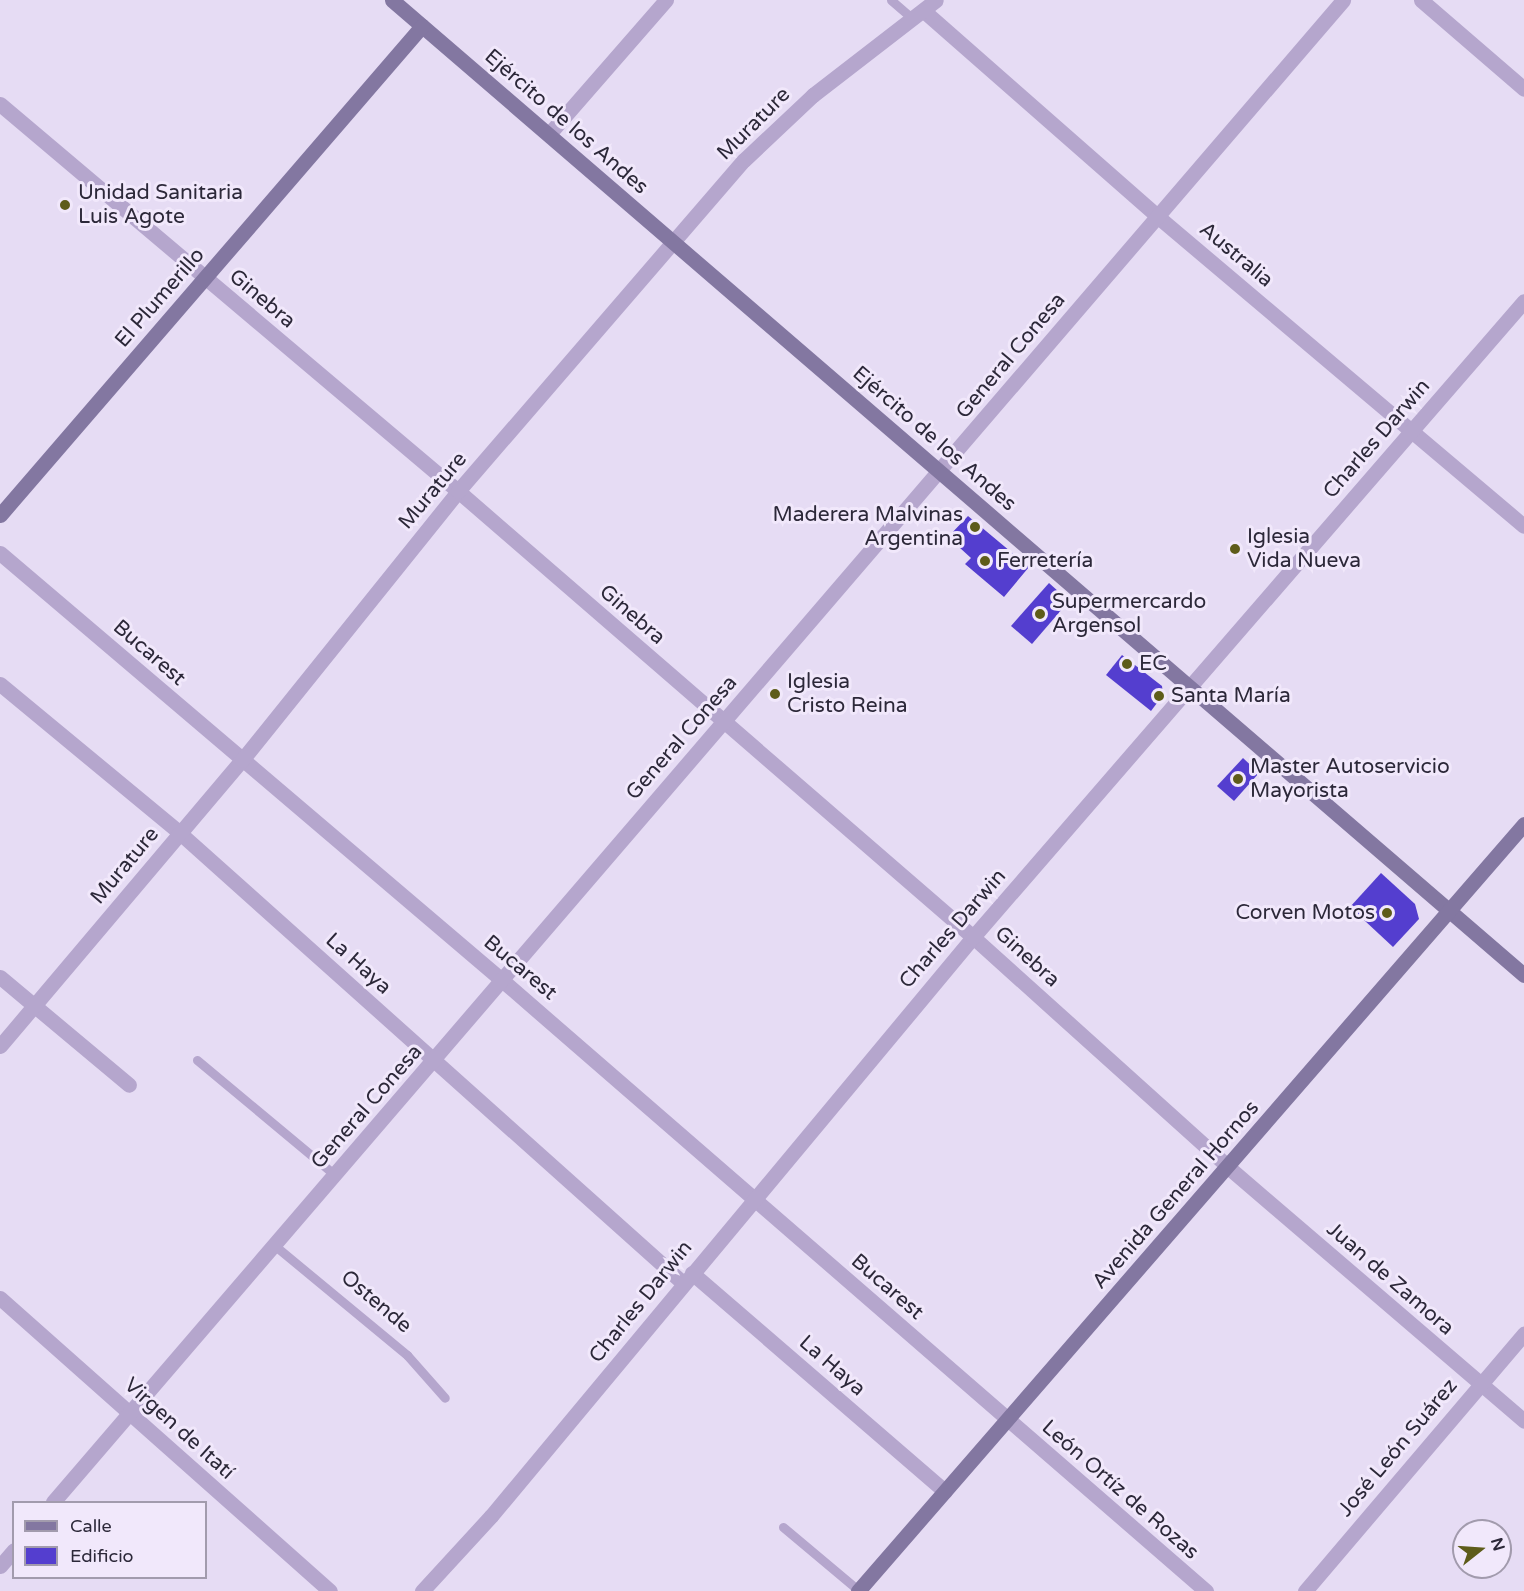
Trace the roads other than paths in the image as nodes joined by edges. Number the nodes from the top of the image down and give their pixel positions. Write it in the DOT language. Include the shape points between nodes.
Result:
graph roads {
  1 [pos="392,0"];
  2 [pos="666,0"];
  3 [pos="891,0"];
  4 [pos="936,0"];
  5 [pos="1343,0"];
  6 [pos="1421,0"];
  7 [pos="919,16"];
  8 [pos="422,26"];
  9 [pos="1524,89"];
  10 [pos="0,104"];
  11 [pos="549,134"];
  12 [pos="1157,216"];
  13 [pos="673,244"];
  14 [pos="205,278"];
  15 [pos="1524,301"];
  16 [pos="1412,430"];
  17 [pos="941,472"];
  18 [pos="458,491"];
  19 [pos="0,515"];
  20 [pos="1524,526"];
  21 [pos="0,553"];
  22 [pos="0,684"];
  23 [pos="1191,688"];
  24 [pos="722,722"];
  25 [pos="242,760"];
  26 [pos="1524,824"];
  27 [pos="181,834"];
  28 [pos="1448,911"];
  29 [pos="973,937"];
  30 [pos="1524,975"];
  31 [pos="0,977"];
  32 [pos="503,981"];
  33 [pos="34,1006"];
  34 [pos="0,1046"];
  35 [pos="197,1060"];
  36 [pos="435,1061"];
  37 [pos="129,1085"];
  38 [pos="1228,1167"];
  39 [pos="334,1175"];
  40 [pos="754,1197"];
  41 [pos="274,1245"];
  42 [pos="687,1278"];
  43 [pos="0,1298"];
  44 [pos="1524,1334"];
  45 [pos="1479,1384"];
  46 [pos="445,1398"];
  47 [pos="129,1413"];
  48 [pos="1007,1421"];
  49 [pos="1524,1421"];
  50 [pos="945,1491"];
  51 [pos="55,1501"];
  52 [pos="783,1527"];
  53 [pos="12,1552"];
  54 [pos="0,1566"];
  55 [pos="330,1591"];
  56 [pos="422,1591"];
  57 [pos="858,1591"];
  58 [pos="1206,1591"];
  59 [pos="1305,1591"];
  1 -- 8 [label="main road, Ejército de los Andes"];
  2 -- 11 [label="street"];
  3 -- 7 [label="lane"];
  4 -- 7 [label="street, Murature"];
  5 -- 12 [label="street, General Conesa"];
  6 -- 9 [label="street"];
  7 -- 12 [label="street, Australia"];
  7 -- 13 [label="street, Murature" via="793,112 744,160"];
  8 -- 11 [label="main road, Ejército de los Andes"];
  8 -- 14 [label="main road, El Plumerillo"];
  10 -- 14 [label="street, Ginebra"];
  11 -- 13 [label="main road, Ejército de los Andes"];
  12 -- 16 [label="street, Australia"];
  12 -- 17 [label="street, General Conesa"];
  13 -- 17 [label="main road, Ejército de los Andes"];
  13 -- 18 [label="street, Murature"];
  14 -- 18 [label="street, Ginebra"];
  14 -- 19 [label="main road, El Plumerillo"];
  15 -- 16 [label="street, Charles Darwin"];
  16 -- 20 [label="street, Australia"];
  16 -- 23 [label="street, Charles Darwin"];
  17 -- 23 [label="main road, Ejército de los Andes"];
  17 -- 24 [label="street, General Conesa"];
  18 -- 24 [label="street, Ginebra"];
  18 -- 25 [label="street, Murature"];
  21 -- 25 [label="street, Bucarest"];
  22 -- 27 [label="street, La Haya"];
  23 -- 28 [label="main road, Ejército de los Andes"];
  23 -- 29 [label="street, Charles Darwin"];
  24 -- 29 [label="street, Ginebra"];
  24 -- 32 [label="street, General Conesa"];
  25 -- 27 [label="street, Murature"];
  25 -- 32 [label="street, Bucarest"];
  26 -- 28 [label="main road, Avenida General Hornos"];
  27 -- 33 [label="street, Murature"];
  27 -- 36 [label="street, La Haya"];
  28 -- 30 [label="main road, Ejército de los Andes"];
  28 -- 38 [label="main road, Avenida General Hornos"];
  29 -- 38 [label="street, Ginebra"];
  29 -- 40 [label="street, Charles Darwin"];
  31 -- 33 [label="street"];
  32 -- 36 [label="street, General Conesa"];
  32 -- 40 [label="street, Bucarest"];
  33 -- 34 [label="street, Murature"];
  33 -- 37 [label="street"];
  35 -- 39 [label="lane"];
  36 -- 39 [label="street, General Conesa"];
  36 -- 42 [label="street, La Haya"];
  38 -- 45 [label="street, Juan de Zamora"];
  38 -- 48 [label="main road, Avenida General Hornos"];
  39 -- 41 [label="street, General Conesa"];
  40 -- 42 [label="street, Charles Darwin"];
  40 -- 48 [label="street, Bucarest"];
  41 -- 46 [label="lane, Ostende" via="407,1355"];
  41 -- 47 [label="street, General Conesa"];
  42 -- 50 [label="street, La Haya"];
  42 -- 56 [label="street, Charles Darwin" via="491,1516"];
  43 -- 47 [label="street, Virgen de Itatí"];
  44 -- 45 [label="street, José León Suárez"];
  45 -- 49 [label="street, Juan de Zamora"];
  45 -- 59 [label="street, José León Suárez"];
  47 -- 51 [label="street, General Conesa"];
  47 -- 55 [label="street, Virgen de Itatí"];
  48 -- 50 [label="main road, Avenida General Hornos"];
  48 -- 58 [label="street, León Ortíz de Rozas"];
  50 -- 57 [label="main road, Avenida General Hornos"];
  52 -- 57 [label="lane"];
  53 -- 54 [label="street"];
}
